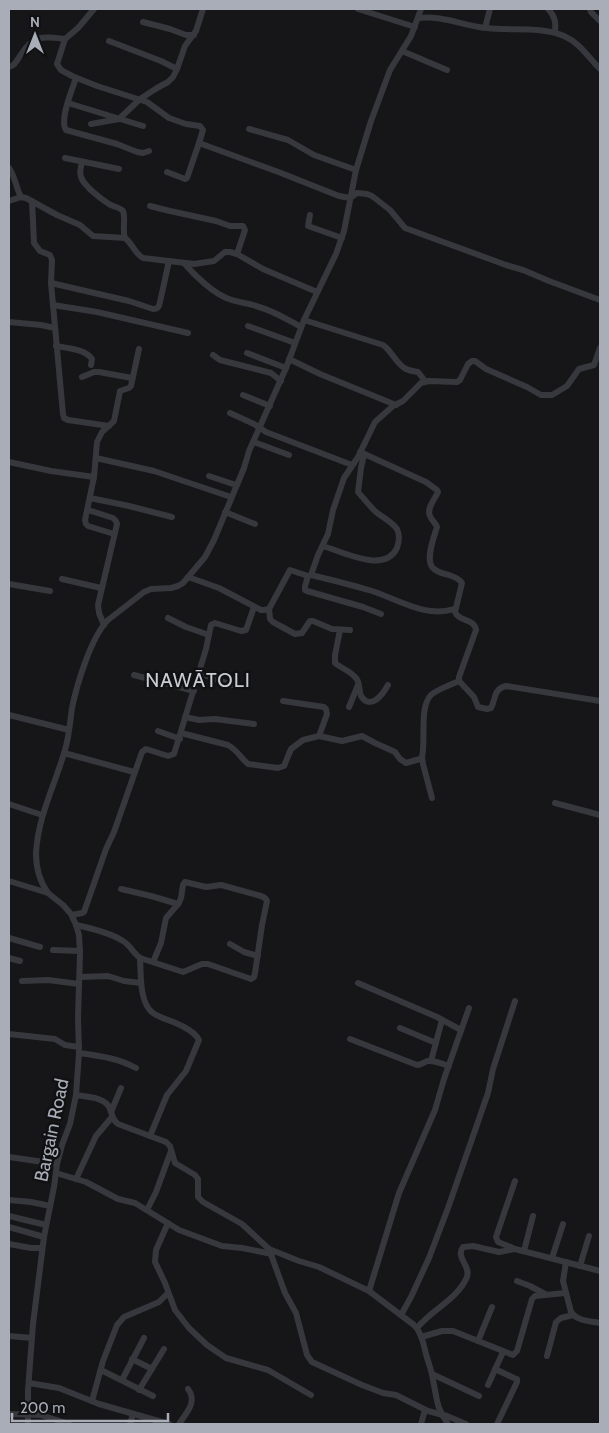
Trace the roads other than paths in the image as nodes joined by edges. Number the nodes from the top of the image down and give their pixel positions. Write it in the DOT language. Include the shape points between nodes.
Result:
graph roads {
  1 [pos="94,9"];
  2 [pos="203,9"];
  3 [pos="358,9"];
  4 [pos="421,9"];
  5 [pos="490,9"];
  6 [pos="548,9"];
  7 [pos="590,9"];
  8 [pos="418,18"];
  9 [pos="600,21"];
  10 [pos="143,22"];
  11 [pos="415,27"];
  12 [pos="485,28"];
  13 [pos="555,32"];
  14 [pos="194,35"];
  15 [pos="65,39"];
  16 [pos="109,41"];
  17 [pos="402,51"];
  18 [pos="9,67"];
  19 [pos="177,69"];
  20 [pos="600,69"];
  21 [pos="446,70"];
  22 [pos="76,78"];
  23 [pos="140,99"];
  24 [pos="68,103"];
  25 [pos="119,119"];
  26 [pos="91,124"];
  27 [pos="143,126"];
  28 [pos="249,129"];
  29 [pos="199,142"];
  30 [pos="149,151"];
  31 [pos="65,158"];
  32 [pos="82,162"];
  33 [pos="9,168"];
  34 [pos="119,169"];
  35 [pos="356,170"];
  36 [pos="167,172"];
  37 [pos="21,197"];
  38 [pos="350,198"];
  39 [pos="9,201"];
  40 [pos="32,201"];
  41 [pos="150,206"];
  42 [pos="310,215"];
  43 [pos="125,238"];
  44 [pos="342,238"];
  45 [pos="237,254"];
  46 [pos="170,261"];
  47 [pos="184,263"];
  48 [pos="51,283"];
  49 [pos="317,292"];
  50 [pos="600,300"];
  51 [pos="53,305"];
  52 [pos="9,322"];
  53 [pos="303,324"];
  54 [pos="248,326"];
  55 [pos="55,328"];
  56 [pos="188,332"];
  57 [pos="295,343"];
  58 [pos="56,346"];
  59 [pos="600,348"];
  60 [pos="139,349"];
  61 [pos="247,353"];
  62 [pos="212,355"];
  63 [pos="289,359"];
  64 [pos="91,365"];
  65 [pos="286,368"];
  66 [pos="82,377"];
  67 [pos="132,378"];
  68 [pos="280,381"];
  69 [pos="425,381"];
  70 [pos="243,396"];
  71 [pos="396,405"];
  72 [pos="270,406"];
  73 [pos="230,413"];
  74 [pos="109,426"];
  75 [pos="260,428"];
  76 [pos="254,442"];
  77 [pos="362,453"];
  78 [pos="289,455"];
  79 [pos="96,458"];
  80 [pos="9,462"];
  81 [pos="352,466"];
  82 [pos="94,476"];
  83 [pos="209,476"];
  84 [pos="236,485"];
  85 [pos="231,497"];
  86 [pos="90,498"];
  87 [pos="88,510"];
  88 [pos="225,512"];
  89 [pos="172,517"];
  90 [pos="255,524"];
  91 [pos="114,534"];
  92 [pos="323,546"];
  93 [pos="310,575"];
  94 [pos="188,577"];
  95 [pos="62,579"];
  96 [pos="9,584"];
  97 [pos="101,588"];
  98 [pos="50,591"];
  99 [pos="254,607"];
  100 [pos="454,608"];
  101 [pos="268,609"];
  102 [pos="381,614"];
  103 [pos="168,618"];
  104 [pos="104,625"];
  105 [pos="340,630"];
  106 [pos="350,630"];
  107 [pos="210,635"];
  108 [pos="199,672"];
  109 [pos="134,675"];
  110 [pos="459,681"];
  111 [pos="359,682"];
  112 [pos="232,685"];
  113 [pos="388,685"];
  114 [pos="194,691"];
  115 [pos="600,701"];
  116 [pos="283,702"];
  117 [pos="349,707"];
  118 [pos="9,715"];
  119 [pos="186,717"];
  120 [pos="254,724"];
  121 [pos="69,730"];
  122 [pos="158,731"];
  123 [pos="180,736"];
  124 [pos="319,736"];
  125 [pos="64,753"];
  126 [pos="422,757"];
  127 [pos="134,772"];
  128 [pos="432,798"];
  129 [pos="555,803"];
  130 [pos="9,804"];
  131 [pos="42,815"];
  132 [pos="600,815"];
  133 [pos="9,881"];
  134 [pos="121,889"];
  135 [pos="48,893"];
  136 [pos="178,904"];
  137 [pos="72,915"];
  138 [pos="76,925"];
  139 [pos="9,938"];
  140 [pos="230,944"];
  141 [pos="40,947"];
  142 [pos="53,950"];
  143 [pos="80,951"];
  144 [pos="258,956"];
  145 [pos="9,958"];
  146 [pos="140,958"];
  147 [pos="20,961"];
  148 [pos="153,962"];
  149 [pos="22,980"];
  150 [pos="79,981"];
  151 [pos="358,982"];
  152 [pos="141,983"];
  153 [pos="515,1001"];
  154 [pos="469,1008"];
  155 [pos="442,1020"];
  156 [pos="400,1028"];
  157 [pos="461,1030"];
  158 [pos="9,1034"];
  159 [pos="350,1039"];
  160 [pos="436,1043"];
  161 [pos="79,1050"];
  162 [pos="431,1061"];
  163 [pos="448,1066"];
  164 [pos="136,1068"];
  165 [pos="121,1088"];
  166 [pos="76,1095"];
  167 [pos="111,1114"];
  168 [pos="150,1136"];
  169 [pos="172,1150"];
  170 [pos="9,1157"];
  171 [pos="57,1164"];
  172 [pos="56,1173"];
  173 [pos="76,1179"];
  174 [pos="515,1181"];
  175 [pos="9,1200"];
  176 [pos="50,1206"];
  177 [pos="147,1210"];
  178 [pos="9,1216"];
  179 [pos="533,1216"];
  180 [pos="168,1223"];
  181 [pos="563,1224"];
  182 [pos="46,1225"];
  183 [pos="9,1227"];
  184 [pos="44,1236"];
  185 [pos="589,1236"];
  186 [pos="9,1244"];
  187 [pos="42,1248"];
  188 [pos="515,1249"];
  189 [pos="524,1251"];
  190 [pos="270,1252"];
  191 [pos="552,1258"];
  192 [pos="566,1262"];
  193 [pos="580,1266"];
  194 [pos="600,1271"];
  195 [pos="517,1281"];
  196 [pos="370,1291"];
  197 [pos="168,1293"];
  198 [pos="565,1293"];
  199 [pos="546,1295"];
  200 [pos="492,1307"];
  201 [pos="401,1315"];
  202 [pos="573,1315"];
  203 [pos="600,1323"];
  204 [pos="417,1328"];
  205 [pos="9,1336"];
  206 [pos="421,1337"];
  207 [pos="32,1338"];
  208 [pos="144,1338"];
  209 [pos="478,1341"];
  210 [pos="164,1349"];
  211 [pos="503,1352"];
  212 [pos="547,1356"];
  213 [pos="132,1360"];
  214 [pos="152,1369"];
  215 [pos="495,1369"];
  216 [pos="101,1370"];
  217 [pos="432,1374"];
  218 [pos="122,1380"];
  219 [pos="29,1383"];
  220 [pos="488,1385"];
  221 [pos="188,1389"];
  222 [pos="139,1390"];
  223 [pos="311,1394"];
  224 [pos="153,1396"];
  225 [pos="479,1396"];
  226 [pos="92,1401"];
  227 [pos="425,1410"];
  228 [pos="9,1414"];
  229 [pos="133,1414"];
  230 [pos="441,1414"];
  231 [pos="28,1415"];
  232 [pos="28,1424"];
  233 [pos="69,1424"];
  234 [pos="130,1424"];
  235 [pos="169,1424"];
  236 [pos="179,1424"];
  237 [pos="421,1424"];
  238 [pos="448,1424"];
  239 [pos="466,1424"];
  240 [pos="497,1424"];
  1 -- 15 [label="street"];
  2 -- 14 [label="street"];
  3 -- 11 [label="street"];
  4 -- 8 [label="street"];
  5 -- 12 [label="street"];
  6 -- 13 [label="street" via="555,19"];
  7 -- 9 [label="street"];
  8 -- 11 [label="street"];
  8 -- 12 [label="street" via="445,18"];
  10 -- 14 [label="street"];
  11 -- 17 [label="street"];
  12 -- 13 [label="street"];
  13 -- 20 [label="street" via="574,41"];
  14 -- 19 [label="street" via="185,46"];
  15 -- 18 [label="street" via="36,39"];
  15 -- 22 [label="street" via="56,64"];
  16 -- 19 [label="street"];
  17 -- 21 [label="street"];
  17 -- 35 [label="street" via="390,70"];
  19 -- 23 [label="street" via="168,82"];
  22 -- 23 [label="street"];
  22 -- 24 [label="street"];
  23 -- 25 [label="street"];
  23 -- 29 [label="street" via="169,118 202,127"];
  24 -- 25 [label="street"];
  24 -- 30 [label="street" via="63,124 66,130 137,152"];
  25 -- 26 [label="street"];
  25 -- 27 [label="street"];
  28 -- 35 [label="street" via="288,140 321,158"];
  29 -- 36 [label="street" via="187,178"];
  29 -- 38 [label="street"];
  31 -- 32 [label="street"];
  32 -- 34 [label="street"];
  32 -- 43 [label="street" via="82,180 108,204 123,212"];
  33 -- 37 [label="street"];
  35 -- 38 [label="street"];
  37 -- 39 [label="street"];
  37 -- 40 [label="street"];
  38 -- 44 [label="street"];
  38 -- 50 [label="street" via="357,193 367,194 384,205 405,228"];
  40 -- 43 [label="street" via="80,225 93,236"];
  40 -- 48 [label="street" via="34,243 40,251 52,257"];
  41 -- 45 [label="street" via="230,226 243,226 245,230"];
  42 -- 44 [label="street" via="308,226"];
  43 -- 46 [label="street" via="138,256"];
  44 -- 49 [label="street"];
  45 -- 47 [label="street" via="225,252 214,261"];
  45 -- 49 [label="street"];
  46 -- 47 [label="street"];
  46 -- 48 [label="street" via="159,307 152,310 129,301"];
  47 -- 53 [label="street" via="194,275 228,299 258,306"];
  48 -- 51 [label="street"];
  49 -- 53 [label="street"];
  51 -- 55 [label="street"];
  51 -- 56 [label="street"];
  52 -- 55 [label="street"];
  53 -- 57 [label="street"];
  53 -- 69 [label="street" via="383,345 405,369 418,372"];
  54 -- 57 [label="street"];
  55 -- 58 [label="street"];
  57 -- 63 [label="street"];
  58 -- 64 [label="street" via="89,356"];
  58 -- 74 [label="street" via="64,418"];
  59 -- 69 [label="street" via="594,365 579,369 567,386 552,395 541,394 475,361 468,364 457,382"];
  60 -- 67 [label="street"];
  61 -- 65 [label="street"];
  62 -- 68 [label="street" via="271,373"];
  63 -- 65 [label="street"];
  63 -- 71 [label="street"];
  65 -- 68 [label="street"];
  66 -- 67 [label="street" via="99,372"];
  67 -- 74 [label="street" via="130,388 120,391 114,421"];
  68 -- 72 [label="street"];
  69 -- 71 [label="street"];
  70 -- 72 [label="street"];
  71 -- 77 [label="street" via="374,422"];
  72 -- 75 [label="street"];
  73 -- 75 [label="street"];
  74 -- 79 [label="street" via="99,436"];
  75 -- 76 [label="street"];
  75 -- 81 [label="street"];
  76 -- 78 [label="street"];
  76 -- 84 [label="street"];
  77 -- 81 [label="street"];
  77 -- 92 [label="street" via="358,492 398,531 395,550 389,558 376,561"];
  77 -- 100 [label="street" via="437,490 429,509 437,527 429,556 434,569 460,580 462,588"];
  79 -- 82 [label="street"];
  79 -- 85 [label="street" via="154,471"];
  80 -- 82 [label="street"];
  81 -- 92 [label="street" via="338,493"];
  82 -- 86 [label="street"];
  83 -- 84 [label="street"];
  84 -- 85 [label="street"];
  85 -- 88 [label="street"];
  86 -- 87 [label="street"];
  86 -- 89 [label="street"];
  87 -- 91 [label="street" via="113,518 116,521"];
  87 -- 91 [label="street" via="85,520 88,526"];
  88 -- 90 [label="street"];
  88 -- 94 [label="street" via="209,550"];
  91 -- 97 [label="street"];
  92 -- 93 [label="street"];
  93 -- 100 [label="street" via="365,589 414,607 440,612"];
  93 -- 101 [label="street" via="290,570"];
  93 -- 102 [label="street" via="305,590"];
  94 -- 99 [label="street" via="219,588"];
  94 -- 104 [label="street" via="178,586 144,592"];
  95 -- 97 [label="street"];
  96 -- 98 [label="street"];
  97 -- 104 [label="street" via="98,613"];
  99 -- 101 [label="street"];
  99 -- 107 [label="street" via="246,630 212,624"];
  100 -- 110 [label="street" via="456,616 476,626"];
  101 -- 105 [label="street" via="273,622 296,634 302,633 310,621"];
  103 -- 107 [label="street"];
  104 -- 121 [label="street" via="82,673"];
  105 -- 106 [label="street"];
  105 -- 111 [label="street" via="335,663"];
  107 -- 108 [label="street"];
  108 -- 112 [label="street"];
  108 -- 114 [label="street"];
  109 -- 114 [label="street"];
  110 -- 115 [label="street" via="480,709 490,708 497,690 506,686"];
  110 -- 126 [label="street" via="429,698 423,722"];
  111 -- 113 [label="street" via="361,695 371,701 380,698"];
  111 -- 117 [label="street"];
  114 -- 119 [label="street"];
  116 -- 124 [label="street" via="324,707 327,714"];
  118 -- 121 [label="street"];
  119 -- 120 [label="street"];
  119 -- 123 [label="street"];
  121 -- 125 [label="street"];
  122 -- 123 [label="street"];
  123 -- 124 [label="street" via="228,745 248,764 278,768 284,766 296,744"];
  123 -- 127 [label="street" via="172,756 144,750"];
  124 -- 126 [label="street" via="342,741 362,736 395,752 406,763"];
  125 -- 127 [label="street"];
  125 -- 131 [label="street"];
  126 -- 128 [label="street"];
  127 -- 137 [label="street" via="84,912"];
  129 -- 132 [label="street"];
  130 -- 131 [label="street"];
  131 -- 135 [label="street" via="37,862"];
  133 -- 135 [label="street, Bargain Road"];
  134 -- 136 [label="street"];
  135 -- 137 [label="street, Bargain Road"];
  136 -- 144 [label="street" via="185,882 206,888 221,885 265,898"];
  136 -- 148 [label="street" via="166,918"];
  137 -- 138 [label="street, Bargain Road"];
  138 -- 143 [label="street, Bargain Road"];
  138 -- 146 [label="street" via="116,937 128,944"];
  139 -- 141 [label="street"];
  140 -- 144 [label="street"];
  142 -- 143 [label="street"];
  143 -- 150 [label="street, Bargain Road"];
  144 -- 148 [label="street" via="254,977 251,978 208,964 183,972"];
  145 -- 147 [label="street"];
  146 -- 148 [label="street"];
  146 -- 152 [label="street"];
  149 -- 150 [label="street"];
  150 -- 152 [label="street" via="108,976"];
  150 -- 161 [label="street, Bargain Road"];
  151 -- 155 [label="street"];
  152 -- 168 [label="street" via="149,1010 174,1021 200,1040 186,1071 167,1095"];
  153 -- 201 [label="street" via="488,1093 448,1208 429,1258"];
  154 -- 157 [label="street"];
  155 -- 157 [label="street"];
  155 -- 160 [label="street"];
  156 -- 160 [label="street"];
  157 -- 163 [label="street"];
  158 -- 161 [label="street" via="55,1039"];
  159 -- 162 [label="street" via="417,1065"];
  160 -- 162 [label="street"];
  161 -- 164 [label="street" via="123,1061"];
  161 -- 166 [label="street, Bargain Road"];
  162 -- 163 [label="street"];
  163 -- 196 [label="street" via="435,1110 399,1193"];
  165 -- 167 [label="street"];
  166 -- 167 [label="street" via="104,1102"];
  166 -- 171 [label="street, Bargain Road"];
  167 -- 168 [label="street" via="118,1124"];
  167 -- 173 [label="street" via="96,1136"];
  168 -- 169 [label="street" via="166,1142"];
  169 -- 177 [label="street"];
  169 -- 190 [label="street" via="175,1163 198,1180 198,1197 242,1224"];
  170 -- 171 [label="street"];
  171 -- 172 [label="street, Bargain Road"];
  172 -- 173 [label="street"];
  172 -- 176 [label="street, Bargain Road"];
  173 -- 177 [label="street" via="118,1199 135,1202"];
  174 -- 188 [label="street" via="496,1237 498,1242"];
  175 -- 176 [label="street"];
  176 -- 182 [label="street, Bargain Road"];
  177 -- 180 [label="street"];
  178 -- 182 [label="street"];
  179 -- 189 [label="street"];
  180 -- 190 [label="street" via="222,1246"];
  180 -- 197 [label="street" via="156,1250 155,1262"];
  181 -- 191 [label="street"];
  182 -- 184 [label="street, Bargain Road"];
  183 -- 184 [label="street"];
  184 -- 187 [label="street, Bargain Road"];
  185 -- 193 [label="street"];
  186 -- 187 [label="street"];
  187 -- 207 [label="street, Bargain Road"];
  188 -- 189 [label="street"];
  188 -- 204 [label="street" via="500,1252 463,1247 460,1254 468,1273 466,1278 444,1306 430,1314"];
  189 -- 191 [label="street"];
  190 -- 196 [label="street" via="319,1267"];
  190 -- 227 [label="street" via="296,1313 307,1355 312,1362 362,1386 396,1395"];
  191 -- 192 [label="street"];
  192 -- 193 [label="street"];
  192 -- 198 [label="street"];
  193 -- 194 [label="street"];
  195 -- 199 [label="street"];
  196 -- 201 [label="street"];
  197 -- 216 [label="street" via="159,1302 121,1319"];
  197 -- 223 [label="street" via="175,1310 189,1328 218,1353 268,1370"];
  198 -- 199 [label="street"];
  198 -- 202 [label="street"];
  199 -- 211 [label="street" via="532,1299 517,1352 513,1355"];
  200 -- 209 [label="street"];
  201 -- 204 [label="street"];
  202 -- 203 [label="street"];
  202 -- 212 [label="street" via="556,1322"];
  204 -- 206 [label="street"];
  205 -- 207 [label="street"];
  206 -- 209 [label="street" via="447,1330"];
  206 -- 217 [label="street"];
  207 -- 219 [label="street, Bargain Road"];
  208 -- 213 [label="street"];
  209 -- 211 [label="street"];
  210 -- 214 [label="street"];
  211 -- 215 [label="street"];
  213 -- 214 [label="street"];
  213 -- 218 [label="street"];
  214 -- 222 [label="street"];
  215 -- 220 [label="street"];
  215 -- 240 [label="street" via="517,1382"];
  216 -- 218 [label="street"];
  216 -- 226 [label="street"];
  217 -- 225 [label="street"];
  217 -- 230 [label="street"];
  218 -- 222 [label="street"];
  219 -- 226 [label="street" via="60,1388"];
  219 -- 231 [label="street, Bargain Road"];
  221 -- 236 [label="street" via="192,1402"];
  222 -- 224 [label="street"];
  226 -- 229 [label="street"];
  227 -- 230 [label="street"];
  227 -- 237 [label="street"];
  228 -- 231 [label="street"];
  229 -- 234 [label="street"];
  229 -- 235 [label="street"];
  230 -- 238 [label="street"];
  230 -- 239 [label="street"];
  231 -- 232 [label="street, Bargain Road"];
  231 -- 233 [label="street" via="41,1415"];
}
